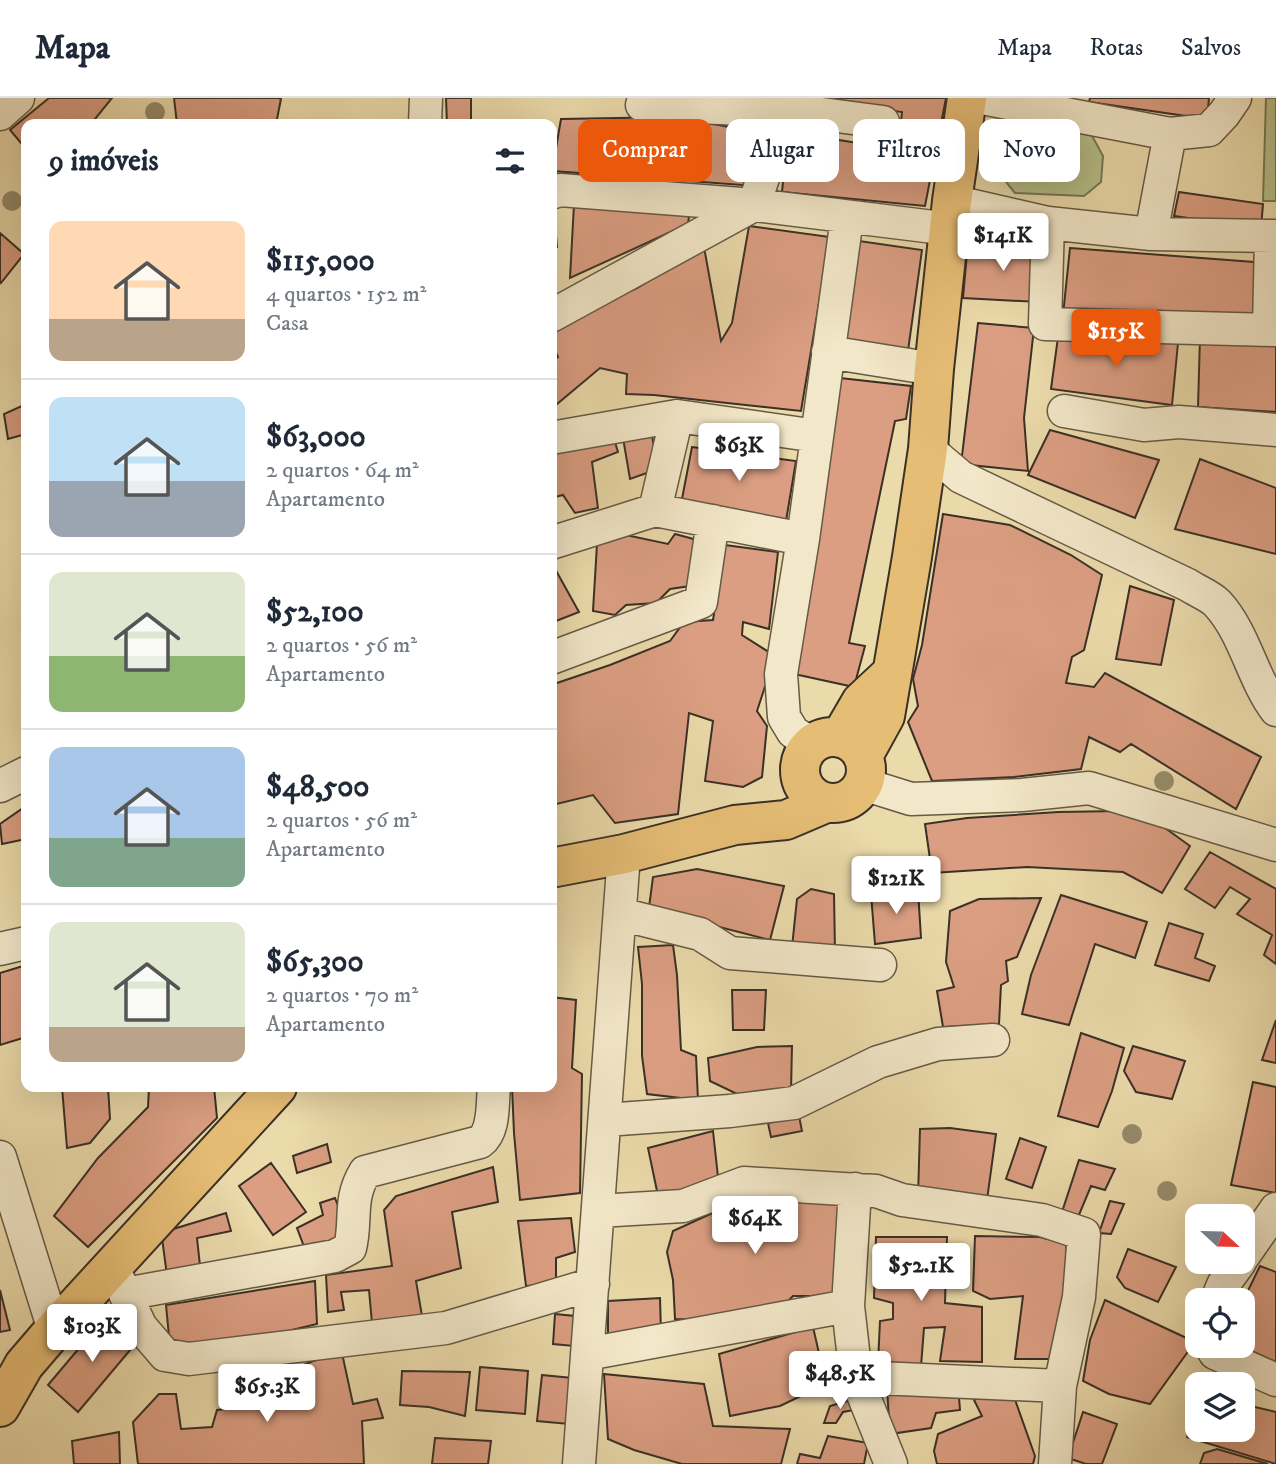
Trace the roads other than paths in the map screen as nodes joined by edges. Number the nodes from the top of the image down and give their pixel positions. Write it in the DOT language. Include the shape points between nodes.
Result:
graph roads {
  1 [pos="18,98"];
  2 [pos="426,98"];
  3 [pos="967,98"];
  4 [pos="982,98"];
  5 [pos="1235,98"];
  6 [pos="642,105"];
  7 [pos="800,105"];
  8 [pos="0,114"];
  9 [pos="425,119"];
  10 [pos="868,119"];
  11 [pos="1170,134"];
  12 [pos="557,191"];
  13 [pos="754,205"];
  14 [pos="951,215"];
  15 [pos="847,218"];
  16 [pos="1048,223"];
  17 [pos="1150,234"];
  18 [pos="1273,237"];
  19 [pos="557,313"];
  20 [pos="1272,330"];
  21 [pos="828,352"];
  22 [pos="934,369"];
  23 [pos="1065,411"];
  24 [pos="677,416"];
  25 [pos="1276,429"];
  26 [pos="817,436"];
  27 [pos="557,437"];
  28 [pos="928,449"];
  29 [pos="655,510"];
  30 [pos="713,522"];
  31 [pos="803,538"];
  32 [pos="557,541"];
  33 [pos="557,656"];
  34 [pos="1276,710"];
  35 [pos="835,759"];
  36 [pos="21,776"];
  37 [pos="0,786"];
  38 [pos="735,825"];
  39 [pos="1276,845"];
  40 [pos="624,854"];
  41 [pos="557,867"];
  42 [pos="620,914"];
  43 [pos="21,944"];
  44 [pos="0,949"];
  45 [pos="880,965"];
  46 [pos="993,1040"];
  47 [pos="273,1092"];
  48 [pos="493,1092"];
  49 [pos="605,1120"];
  50 [pos="0,1157"];
  51 [pos="855,1189"];
  52 [pos="1276,1209"];
  53 [pos="598,1210"];
  54 [pos="1255,1240"];
  55 [pos="118,1280"];
  56 [pos="593,1284"];
  57 [pos="848,1306"];
  58 [pos="54,1330"];
  59 [pos="587,1354"];
  60 [pos="1226,1358"];
  61 [pos="856,1377"];
  62 [pos="1276,1380"];
  63 [pos="1060,1386"];
  64 [pos="2,1399"];
  65 [pos="579,1464"];
  66 [pos="891,1464"];
  67 [pos="1055,1464"];
  1 -- 8 [label="street"];
  2 -- 9 [label="street"];
  3 -- 14 [label="main road"];
  4 -- 11 [label="street"];
  5 -- 11 [label="street" via="1209,130"];
  6 -- 7 [label="street"];
  7 -- 10 [label="street"];
  7 -- 13 [label="street" via="775,142"];
  11 -- 17 [label="street"];
  12 -- 13 [label="street"];
  13 -- 15 [label="street"];
  13 -- 19 [label="street"];
  14 -- 15 [label="street"];
  14 -- 16 [label="street"];
  14 -- 22 [label="main road"];
  15 -- 21 [label="street"];
  16 -- 17 [label="street"];
  16 -- 20 [label="street" via="1045,324"];
  17 -- 18 [label="street"];
  18 -- 20 [label="street"];
  21 -- 22 [label="street"];
  21 -- 26 [label="street"];
  22 -- 28 [label="main road"];
  23 -- 25 [label="street" via="1144,425 1179,422"];
  24 -- 26 [label="street"];
  24 -- 27 [label="street"];
  24 -- 29 [label="street"];
  26 -- 31 [label="street"];
  28 -- 34 [label="street" via="961,477 1216,602 1239,636"];
  28 -- 35 [label="main road" via="891,673 861,702"];
  29 -- 30 [label="street"];
  29 -- 32 [label="street"];
  30 -- 31 [label="street"];
  30 -- 33 [label="street" via="701,601"];
  31 -- 35 [label="street" via="781,674 784,717 793,732"];
  35 -- 38 [label="main road"];
  35 -- 38 [label="main road" via="803,785 825,803 786,820"];
  35 -- 39 [label="street" via="911,799 1089,789"];
  36 -- 37 [label="street"];
  38 -- 40 [label="main road"];
  40 -- 41 [label="main road"];
  40 -- 42 [label="street"];
  42 -- 45 [label="street" via="700,934 730,953"];
  42 -- 49 [label="street"];
  43 -- 44 [label="street"];
  46 -- 49 [label="street" via="937,1044 878,1062 794,1103"];
  47 -- 55 [label="main road"];
  48 -- 55 [label="street" via="487,1137 480,1142 365,1172 352,1207 350,1248 335,1256"];
  49 -- 53 [label="street"];
  50 -- 58 [label="street"];
  51 -- 53 [label="street" via="744,1183 683,1206"];
  51 -- 57 [label="street"];
  51 -- 63 [label="street" via="1042,1220 1084,1234 1079,1297"];
  52 -- 54 [label="street"];
  53 -- 56 [label="street"];
  55 -- 56 [label="street" via="141,1327 165,1355 190,1359 446,1328"];
  55 -- 58 [label="main road"];
  56 -- 59 [label="street"];
  57 -- 59 [label="street"];
  57 -- 61 [label="street"];
  58 -- 64 [label="main road"];
  59 -- 65 [label="street"];
  60 -- 62 [label="street"];
  61 -- 63 [label="street"];
  61 -- 66 [label="street"];
  63 -- 67 [label="street"];
}
